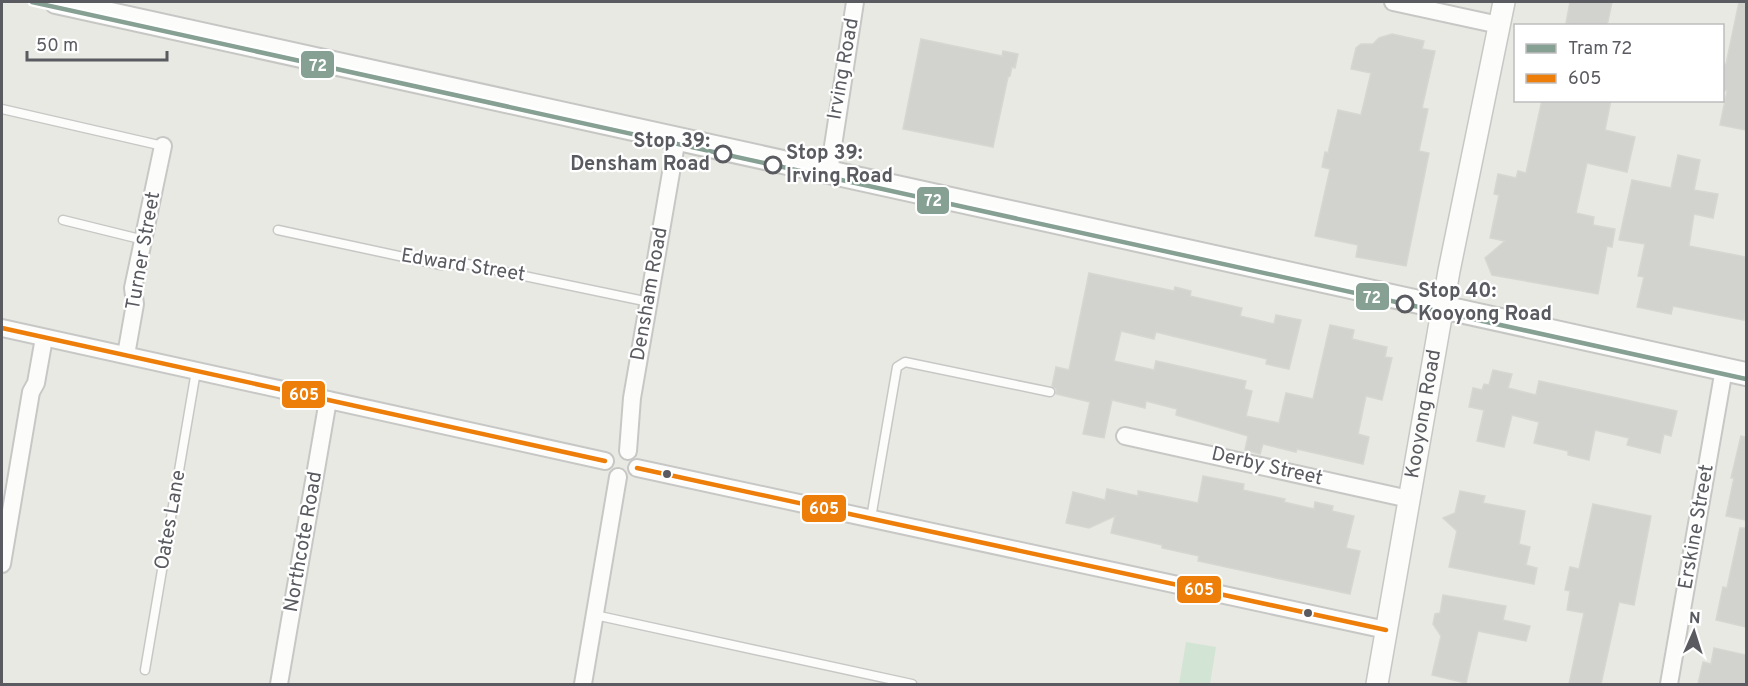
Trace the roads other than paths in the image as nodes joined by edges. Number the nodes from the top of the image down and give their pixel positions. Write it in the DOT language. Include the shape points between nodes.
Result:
graph roads {
  1 [pos="56,2"];
  2 [pos="855,2"];
  3 [pos="1393,2"];
  4 [pos="1504,2"];
  5 [pos="1499,25"];
  6 [pos="2,109"];
  7 [pos="677,138"];
  8 [pos="163,146"];
  9 [pos="829,172"];
  10 [pos="63,220"];
  11 [pos="278,230"];
  12 [pos="144,240"];
  13 [pos="649,302"];
  14 [pos="1442,307"];
  15 [pos="2,328"];
  16 [pos="44,338"];
  17 [pos="126,355"];
  18 [pos="196,371"];
  19 [pos="1736,372"];
  20 [pos="1050,392"];
  21 [pos="328,400"];
  22 [pos="1125,436"];
  23 [pos="628,451"];
  24 [pos="605,461"];
  25 [pos="637,468"];
  26 [pos="618,477"];
  27 [pos="1409,499"];
  28 [pos="871,518"];
  29 [pos="2,564"];
  30 [pos="594,615"];
  31 [pos="1386,630"];
  32 [pos="145,670"];
  33 [pos="279,684"];
  34 [pos="583,684"];
  35 [pos="912,684"];
  36 [pos="1377,684"];
  37 [pos="1669,684"];
  1 -- 7 [label="main road"];
  2 -- 9 [label="street, Irving Road"];
  3 -- 5 [label="street"];
  4 -- 5 [label="street, Kooyong Road"];
  5 -- 14 [label="street, Kooyong Road"];
  6 -- 8 [label="lane"];
  7 -- 9 [label="main road"];
  7 -- 13 [label="street, Densham Road"];
  8 -- 12 [label="street, Turner Street"];
  9 -- 14 [label="main road"];
  10 -- 12 [label="lane"];
  11 -- 13 [label="lane, Edward Street" via="441,265 467,264"];
  12 -- 17 [label="street, Turner Street"];
  13 -- 23 [label="street, Densham Road" via="632,398"];
  14 -- 19 [label="main road"];
  14 -- 27 [label="street, Kooyong Road"];
  15 -- 16 [label="street"];
  16 -- 17 [label="street"];
  16 -- 29 [label="street"];
  17 -- 18 [label="street"];
  18 -- 21 [label="street"];
  18 -- 32 [label="lane, Oates Lane"];
  19 -- 37 [label="street, Erskine Street"];
  20 -- 28 [label="lane" via="905,362 897,367"];
  21 -- 24 [label="street"];
  21 -- 33 [label="street, Northcote Road"];
  22 -- 27 [label="street, Derby Street"];
  23 -- 24 [label="street" via="612,451"];
  23 -- 25 [label="street" via="634,455"];
  24 -- 26 [label="street" via="607,472"];
  25 -- 26 [label="street" via="630,476"];
  25 -- 28 [label="street"];
  26 -- 30 [label="street"];
  27 -- 31 [label="street, Kooyong Road"];
  28 -- 31 [label="street"];
  30 -- 34 [label="street"];
  30 -- 35 [label="lane"];
  31 -- 36 [label="street, Kooyong Road"];
}
